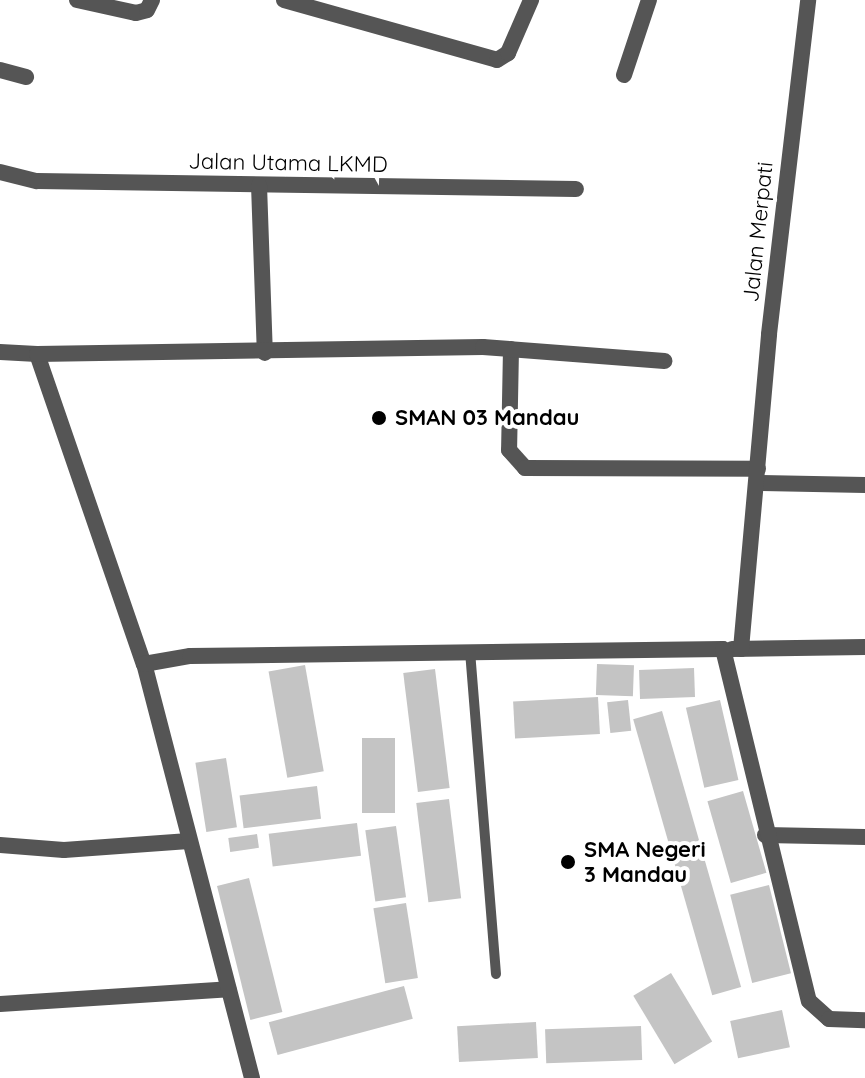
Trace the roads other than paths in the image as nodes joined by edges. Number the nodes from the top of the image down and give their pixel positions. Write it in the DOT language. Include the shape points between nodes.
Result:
graph roads {
  1 [pos="77,0"];
  2 [pos="284,0"];
  3 [pos="531,0"];
  4 [pos="649,0"];
  5 [pos="808,0"];
  6 [pos="147,6"];
  7 [pos="0,70"];
  8 [pos="624,75"];
  9 [pos="26,77"];
  10 [pos="0,172"];
  11 [pos="259,185"];
  12 [pos="576,189"];
  13 [pos="511,349"];
  14 [pos="0,352"];
  15 [pos="265,353"];
  16 [pos="37,354"];
  17 [pos="664,361"];
  18 [pos="758,476"];
  19 [pos="865,485"];
  20 [pos="865,647"];
  21 [pos="723,649"];
  22 [pos="741,649"];
  23 [pos="470,651"];
  24 [pos="144,664"];
  25 [pos="765,835"];
  26 [pos="865,837"];
  27 [pos="189,841"];
  28 [pos="0,845"];
  29 [pos="496,974"];
  30 [pos="229,989"];
  31 [pos="0,1004"];
  32 [pos="865,1020"];
  33 [pos="252,1078"];
  34 [pos="266,1078"];
  1 -- 6 [label="street"];
  2 -- 3 [label="street" via="497,60 508,53"];
  4 -- 8 [label="street"];
  5 -- 18 [label="street, Jalan Merpati"];
  7 -- 9 [label="street"];
  10 -- 11 [label="street, Jalan Utama LKMD" via="37,181"];
  11 -- 12 [label="street, Jalan Utama LKMD"];
  11 -- 15 [label="street"];
  13 -- 15 [label="street"];
  13 -- 17 [label="street"];
  13 -- 18 [label="street" via="509,450 525,468"];
  14 -- 16 [label="street"];
  15 -- 16 [label="street"];
  16 -- 24 [label="street"];
  18 -- 19 [label="street"];
  18 -- 22 [label="street, Jalan Merpati"];
  20 -- 22 [label="street"];
  21 -- 22 [label="street"];
  21 -- 23 [label="street"];
  21 -- 25 [label="street"];
  23 -- 24 [label="street" via="190,656"];
  23 -- 29 [label="lane"];
  24 -- 27 [label="street"];
  25 -- 26 [label="street"];
  25 -- 32 [label="street" via="809,1001 829,1019"];
  27 -- 28 [label="street" via="64,850"];
  27 -- 30 [label="street"];
  30 -- 31 [label="street"];
  30 -- 33 [label="street"];
  33 -- 34 [label="street"];
}
